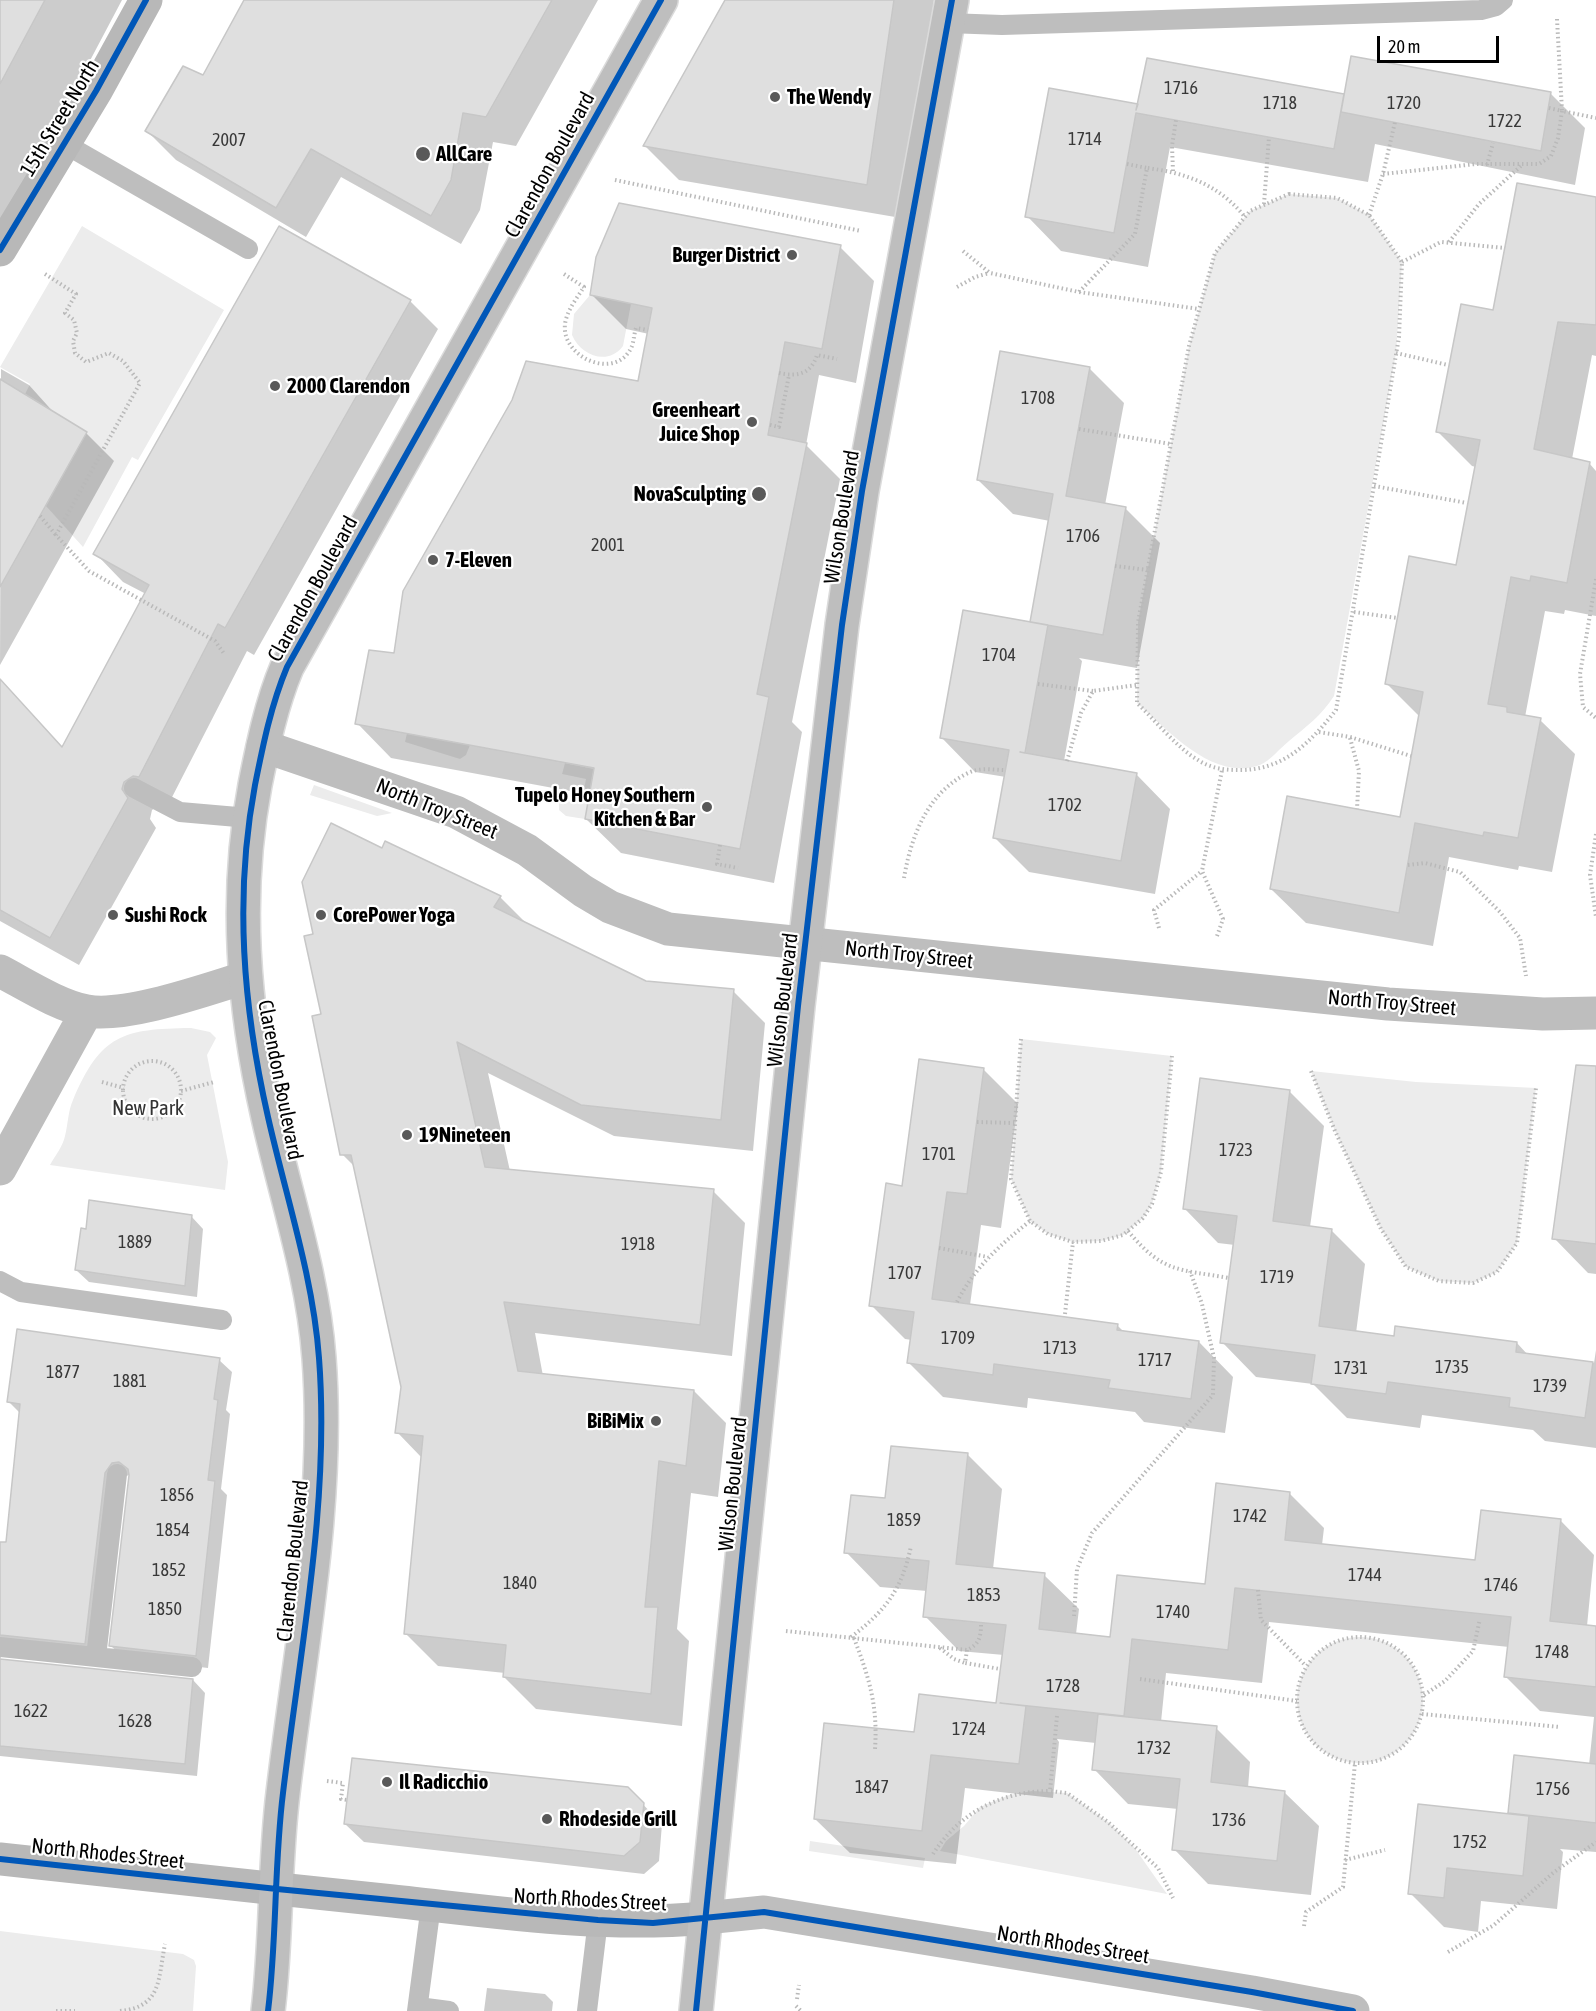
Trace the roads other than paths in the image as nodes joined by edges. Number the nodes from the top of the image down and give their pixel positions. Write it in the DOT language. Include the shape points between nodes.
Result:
graph roads {
  1 [pos="146,0"];
  2 [pos="662,0"];
  3 [pos="1503,0"];
  4 [pos="950,11"];
  5 [pos="65,144"];
  6 [pos="248,249"];
  7 [pos="0,250"];
  8 [pos="262,746"];
  9 [pos="134,788"];
  10 [pos="249,818"];
  11 [pos="806,944"];
  12 [pos="0,971"];
  13 [pos="244,978"];
  14 [pos="87,1011"];
  15 [pos="1596,1013"];
  16 [pos="0,1169"];
  17 [pos="0,1281"];
  18 [pos="222,1320"];
  19 [pos="117,1474"];
  20 [pos="0,1647"];
  21 [pos="96,1657"];
  22 [pos="192,1666"];
  23 [pos="0,1859"];
  24 [pos="277,1890"];
  25 [pos="431,1905"];
  26 [pos="705,1918"];
  27 [pos="598,1920"];
  28 [pos="418,2009"];
  29 [pos="268,2011"];
  30 [pos="275,2011"];
  31 [pos="449,2011"];
  32 [pos="587,2011"];
  33 [pos="696,2011"];
  34 [pos="1353,2011"];
  1 -- 5 [label="street, 15th Street North"];
  2 -- 8 [label="main road, Clarendon Boulevard" via="291,659"];
  3 -- 4 [label="lane" via="1481,10 1002,25"];
  4 -- 11 [label="main road, Wilson Boulevard" via="855,536"];
  5 -- 6 [label="lane"];
  5 -- 7 [label="street, 15th Street North"];
  8 -- 10 [label="main road, Clarendon Boulevard"];
  8 -- 11 [label="main road, North Troy Street" via="463,816 528,850 592,896 640,920 668,929"];
  9 -- 10 [label="lane" via="180,812"];
  10 -- 13 [label="main road, Clarendon Boulevard" via="242,907"];
  11 -- 15 [label="main road, North Troy Street" via="1388,1005"];
  11 -- 26 [label="main road, Wilson Boulevard"];
  12 -- 14 [label="main road"];
  13 -- 14 [label="main road" via="155,1004"];
  13 -- 24 [label="main road, Clarendon Boulevard" via="267,1116 311,1297 320,1367 322,1432 317,1510 280,1818"];
  14 -- 16 [label="main road"];
  17 -- 18 [label="lane" via="21,1293"];
  19 -- 21 [label="lane"];
  20 -- 21 [label="lane"];
  21 -- 22 [label="lane"];
  23 -- 24 [label="street, North Rhodes Street"];
  24 -- 25 [label="street, North Rhodes Street"];
  24 -- 29 [label="main road, Clarendon Boulevard"];
  25 -- 27 [label="street, North Rhodes Street"];
  25 -- 28 [label="lane"];
  26 -- 27 [label="street, North Rhodes Street" via="652,1923"];
  26 -- 33 [label="main road, Wilson Boulevard"];
  26 -- 34 [label="main road, North Rhodes Street" via="764,1912"];
  27 -- 32 [label="lane"];
  28 -- 31 [label="lane"];
  29 -- 30 [label="lane"];
}
